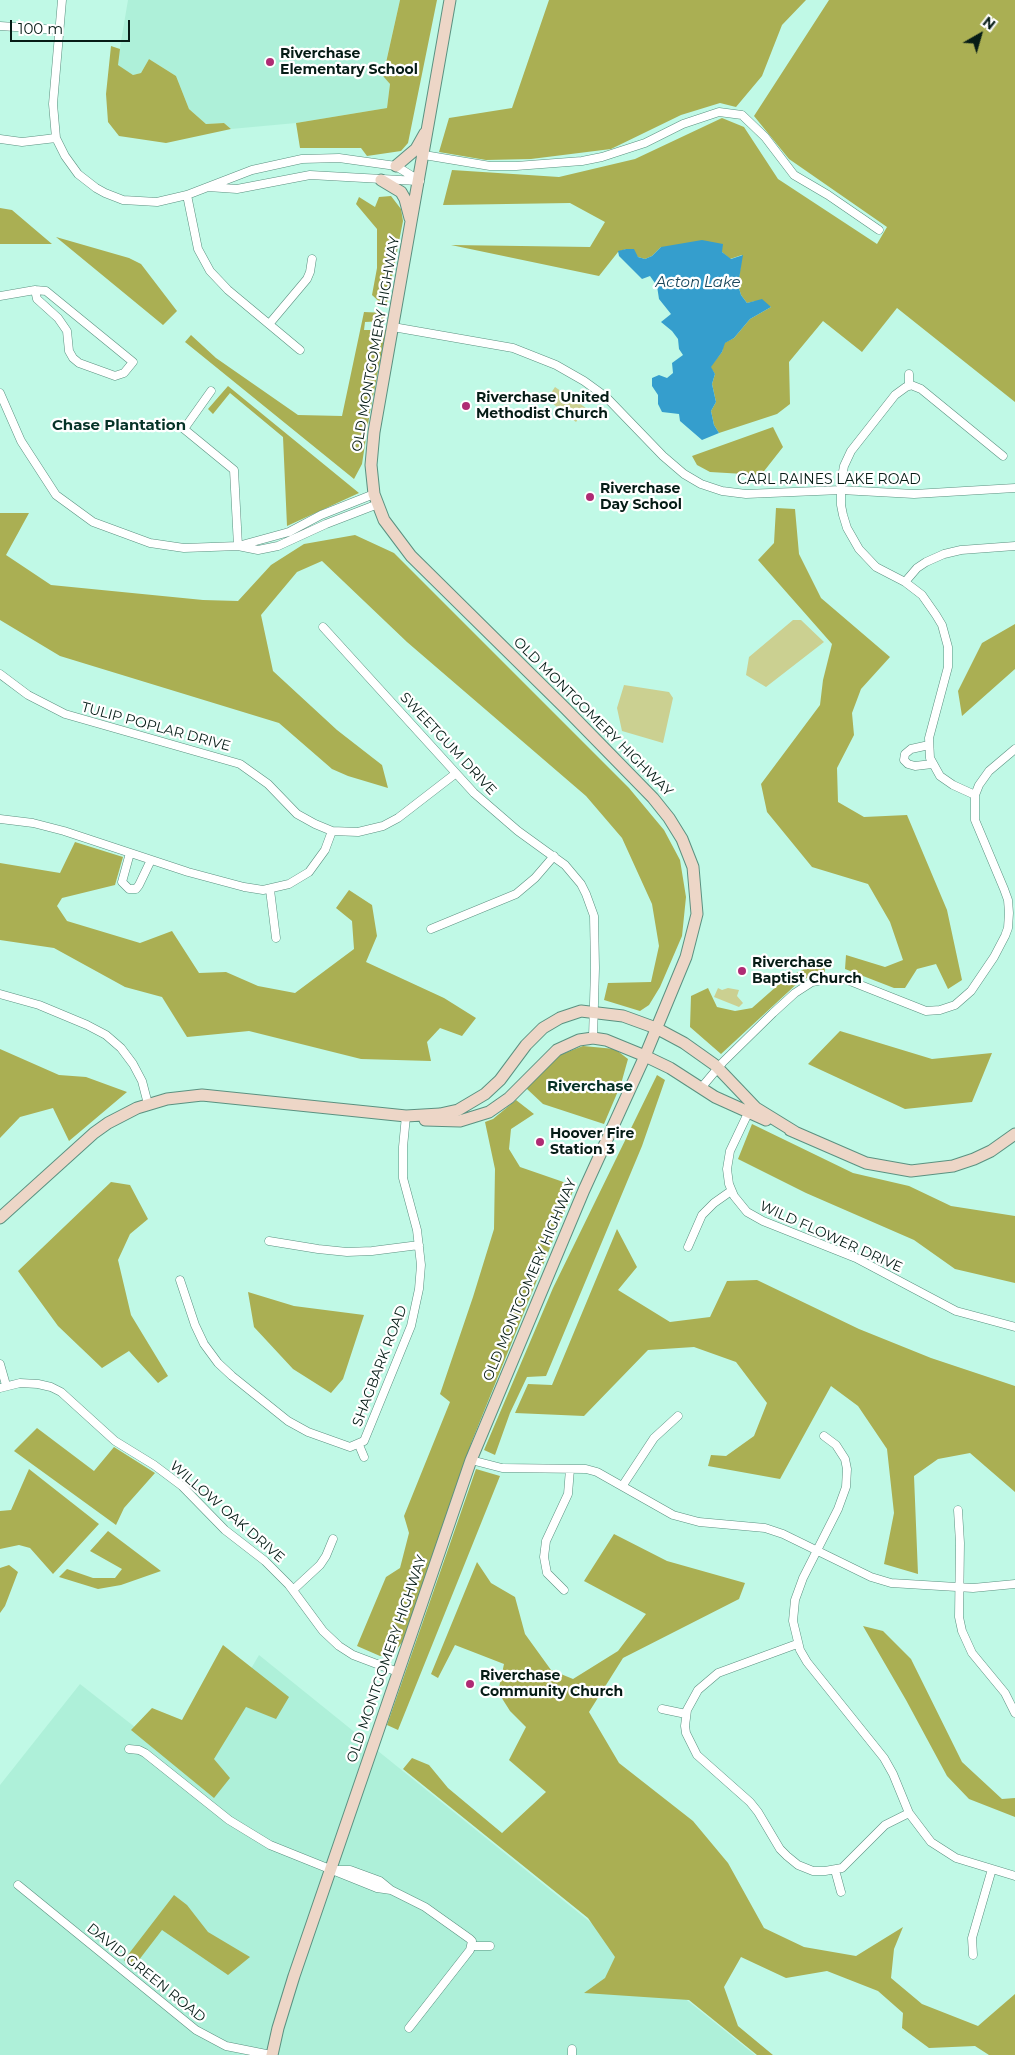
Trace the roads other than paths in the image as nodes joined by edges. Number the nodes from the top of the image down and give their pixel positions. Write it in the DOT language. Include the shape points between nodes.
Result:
graph roads {
  1 [pos="62,0"];
  2 [pos="450,0"];
  3 [pos="0,26"];
  4 [pos="59,30"];
  5 [pos="430,125"];
  6 [pos="56,138"];
  7 [pos="0,139"];
  8 [pos="424,155"];
  9 [pos="396,166"];
  10 [pos="381,180"];
  11 [pos="420,181"];
  12 [pos="208,187"];
  13 [pos="186,195"];
  14 [pos="411,225"];
  15 [pos="879,230"];
  16 [pos="312,259"];
  17 [pos="36,290"];
  18 [pos="0,296"];
  19 [pos="270,323"];
  20 [pos="393,327"];
  21 [pos="300,350"];
  22 [pos="909,374"];
  23 [pos="909,386"];
  24 [pos="211,391"];
  25 [pos="0,393"];
  26 [pos="1003,456"];
  27 [pos="1015,488"];
  28 [pos="841,490"];
  29 [pos="376,499"];
  30 [pos="238,546"];
  31 [pos="1015,546"];
  32 [pos="905,582"];
  33 [pos="323,627"];
  34 [pos="0,674"];
  35 [pos="929,745"];
  36 [pos="1015,749"];
  37 [pos="932,764"];
  38 [pos="455,774"];
  39 [pos="975,795"];
  40 [pos="0,819"];
  41 [pos="332,831"];
  42 [pos="130,853"];
  43 [pos="554,856"];
  44 [pos="151,860"];
  45 [pos="270,890"];
  46 [pos="1012,908"];
  47 [pos="431,929"];
  48 [pos="1011,929"];
  49 [pos="276,938"];
  50 [pos="0,994"];
  51 [pos="593,1011"];
  52 [pos="656,1028"];
  53 [pos="593,1038"];
  54 [pos="645,1056"];
  55 [pos="718,1068"];
  56 [pos="701,1088"];
  57 [pos="148,1104"];
  58 [pos="750,1109"];
  59 [pos="406,1116"];
  60 [pos="1015,1134"];
  61 [pos="731,1191"];
  62 [pos="0,1218"];
  63 [pos="269,1241"];
  64 [pos="419,1245"];
  65 [pos="688,1247"];
  66 [pos="180,1280"];
  67 [pos="1015,1327"];
  68 [pos="0,1364"];
  69 [pos="3,1386"];
  70 [pos="678,1416"];
  71 [pos="824,1436"];
  72 [pos="359,1445"];
  73 [pos="364,1457"];
  74 [pos="471,1460"];
  75 [pos="570,1469"];
  76 [pos="623,1485"];
  77 [pos="958,1510"];
  78 [pos="333,1539"];
  79 [pos="817,1552"];
  80 [pos="1015,1584"];
  81 [pos="959,1588"];
  82 [pos="293,1590"];
  83 [pos="564,1590"];
  84 [pos="797,1644"];
  85 [pos="398,1672"];
  86 [pos="662,1709"];
  87 [pos="1015,1713"];
  88 [pos="686,1714"];
  89 [pos="129,1749"];
  90 [pos="909,1812"];
  91 [pos="330,1869"];
  92 [pos="992,1869"];
  93 [pos="835,1870"];
  94 [pos="1015,1876"];
  95 [pos="18,1885"];
  96 [pos="841,1892"];
  97 [pos="472,1946"];
  98 [pos="490,1946"];
  99 [pos="973,1955"];
  100 [pos="409,2028"];
  101 [pos="272,2055"];
  1 -- 4 [label="street"];
  2 -- 5 [label="street, OLD MONTGOMERY HIGHWAY"];
  3 -- 4 [label="street"];
  4 -- 6 [label="street" via="54,104"];
  5 -- 8 [label="street, OLD MONTGOMERY HIGHWAY"];
  5 -- 9 [label="street" via="416,149"];
  6 -- 7 [label="street" via="22,142"];
  6 -- 13 [label="street" via="78,174 114,197 146,202"];
  8 -- 11 [label="street, OLD MONTGOMERY HIGHWAY"];
  8 -- 15 [label="street" via="490,166 582,161 645,143 719,112 742,115 765,137 794,175"];
  9 -- 11 [label="street"];
  9 -- 12 [label="street" via="339,158 302,159 244,172"];
  10 -- 11 [label="street"];
  10 -- 12 [label="street" via="310,175 237,189"];
  10 -- 14 [label="street" via="395,187 405,199"];
  11 -- 14 [label="street, OLD MONTGOMERY HIGHWAY"];
  12 -- 13 [label="street"];
  13 -- 19 [label="street" via="203,260 218,280"];
  14 -- 20 [label="street, OLD MONTGOMERY HIGHWAY"];
  16 -- 19 [label="street" via="307,279"];
  17 -- 17 [label="street" via="46,291 133,362 124,373 115,376 72,358 67,331 37,298"];
  17 -- 18 [label="street"];
  19 -- 21 [label="street"];
  20 -- 28 [label="street, CARL RAINES LAKE ROAD" via="513,348 556,365 606,397 662,456 684,474 711,488 746,494"];
  20 -- 29 [label="street, OLD MONTGOMERY HIGHWAY" via="372,449 371,479"];
  22 -- 23 [label="street"];
  23 -- 26 [label="street" via="921,389"];
  23 -- 28 [label="street" via="895,395 851,451 844,466"];
  24 -- 30 [label="street" via="184,429 234,470"];
  25 -- 30 [label="street" via="21,441 50,487 67,504 94,522 134,539 171,547"];
  27 -- 28 [label="street, CARL RAINES LAKE ROAD" via="914,494"];
  28 -- 32 [label="street" via="847,528 859,549 876,567"];
  29 -- 30 [label="street" via="321,515 289,532"];
  29 -- 52 [label="street, OLD MONTGOMERY HIGHWAY" via="391,530 411,556 653,798 682,839 693,867 697,914 686,957"];
  31 -- 32 [label="street" via="944,554 917,568"];
  32 -- 35 [label="street" via="922,595 936,614 948,647 946,677"];
  33 -- 38 [label="street, SWEETGUM DRIVE"];
  34 -- 41 [label="street, TULIP POPLAR DRIVE" via="28,695 65,714 240,764 268,784 297,814"];
  35 -- 37 [label="street"];
  35 -- 37 [label="street" via="911,749 904,760 915,766"];
  36 -- 39 [label="street" via="989,770"];
  37 -- 39 [label="street" via="940,776"];
  38 -- 41 [label="street, TULIP POPLAR DRIVE" via="383,826 358,832"];
  38 -- 43 [label="street, SWEETGUM DRIVE" via="501,817"];
  39 -- 46 [label="street" via="975,820"];
  40 -- 42 [label="street" via="64,831"];
  41 -- 45 [label="street" via="325,850 309,872 289,884"];
  42 -- 44 [label="street"];
  42 -- 44 [label="street" via="122,882 128,889 139,885"];
  43 -- 47 [label="street" via="516,894"];
  43 -- 51 [label="street, SWEETGUM DRIVE" via="581,884 594,916 596,968"];
  44 -- 45 [label="street" via="244,887"];
  45 -- 49 [label="street"];
  46 -- 48 [label="street"];
  48 -- 55 [label="street" via="971,990 955,1005 926,1011 845,980 812,982 780,1006"];
  50 -- 57 [label="street" via="39,1005 106,1035 133,1064"];
  51 -- 52 [label="street" via="623,1016"];
  51 -- 53 [label="street, SWEETGUM DRIVE"];
  51 -- 59 [label="street" via="571,1013 543,1028 500,1080 471,1104 440,1114"];
  52 -- 54 [label="street, OLD MONTGOMERY HIGHWAY"];
  52 -- 55 [label="street" via="692,1048"];
  53 -- 54 [label="street"];
  53 -- 59 [label="street" via="579,1040 557,1050 504,1102 480,1116 450,1122"];
  54 -- 56 [label="street"];
  54 -- 74 [label="street, OLD MONTGOMERY HIGHWAY" via="584,1190"];
  55 -- 56 [label="street"];
  55 -- 58 [label="street"];
  56 -- 58 [label="street"];
  57 -- 59 [label="street" via="186,1096 217,1095"];
  57 -- 62 [label="street" via="121,1115 94,1133"];
  58 -- 60 [label="street" via="866,1163 911,1171 953,1166 974,1159"];
  58 -- 61 [label="street" via="728,1161 727,1177"];
  59 -- 64 [label="street, SHAGBARK ROAD" via="403,1178"];
  61 -- 65 [label="street" via="702,1216"];
  61 -- 67 [label="street, WILD FLOWER DRIVE" via="742,1207 763,1221 856,1258 956,1312"];
  63 -- 64 [label="street" via="347,1252"];
  64 -- 72 [label="street, SHAGBARK ROAD" via="421,1272 411,1326 368,1435"];
  66 -- 72 [label="street" via="204,1344 232,1376 295,1425 345,1446"];
  68 -- 69 [label="street"];
  69 -- 82 [label="street, WILLOW OAK DRIVE" via="38,1384 61,1392 114,1441 182,1486 225,1530 265,1561"];
  70 -- 76 [label="street" via="654,1438"];
  71 -- 79 [label="street" via="841,1450 847,1477 844,1496"];
  72 -- 73 [label="street"];
  74 -- 75 [label="street" via="502,1468"];
  74 -- 85 [label="street, OLD MONTGOMERY HIGHWAY"];
  75 -- 76 [label="street" via="597,1472"];
  75 -- 83 [label="street" via="568,1494 550,1530 544,1557 547,1573"];
  76 -- 79 [label="street" via="662,1510 682,1518 765,1528"];
  77 -- 81 [label="street"];
  78 -- 82 [label="street" via="320,1565"];
  79 -- 81 [label="street" via="880,1580"];
  79 -- 84 [label="street" via="803,1578 794,1606"];
  80 -- 81 [label="street"];
  81 -- 87 [label="street" via="960,1624 967,1645 1005,1693"];
  82 -- 85 [label="street, WILLOW OAK DRIVE" via="318,1626 339,1646 353,1655"];
  84 -- 88 [label="street" via="712,1677 698,1690"];
  84 -- 90 [label="street" via="803,1656 884,1758"];
  85 -- 91 [label="street, OLD MONTGOMERY HIGHWAY"];
  86 -- 88 [label="street"];
  88 -- 93 [label="street" via="686,1733 697,1755 750,1802 780,1849 813,1871"];
  89 -- 91 [label="street" via="145,1753 244,1830 274,1848"];
  90 -- 92 [label="street" via="924,1835 938,1848 956,1858"];
  90 -- 93 [label="street" via="885,1826 848,1864"];
  91 -- 97 [label="street" via="350,1870 380,1881 466,1935"];
  91 -- 101 [label="street, OLD MONTGOMERY HIGHWAY" via="283,2009"];
  92 -- 94 [label="street"];
  92 -- 99 [label="street" via="972,1938"];
  93 -- 96 [label="street"];
  95 -- 101 [label="street, DAVID GREEN ROAD" via="196,2030 226,2046"];
  97 -- 98 [label="street"];
  97 -- 100 [label="street"];
}
